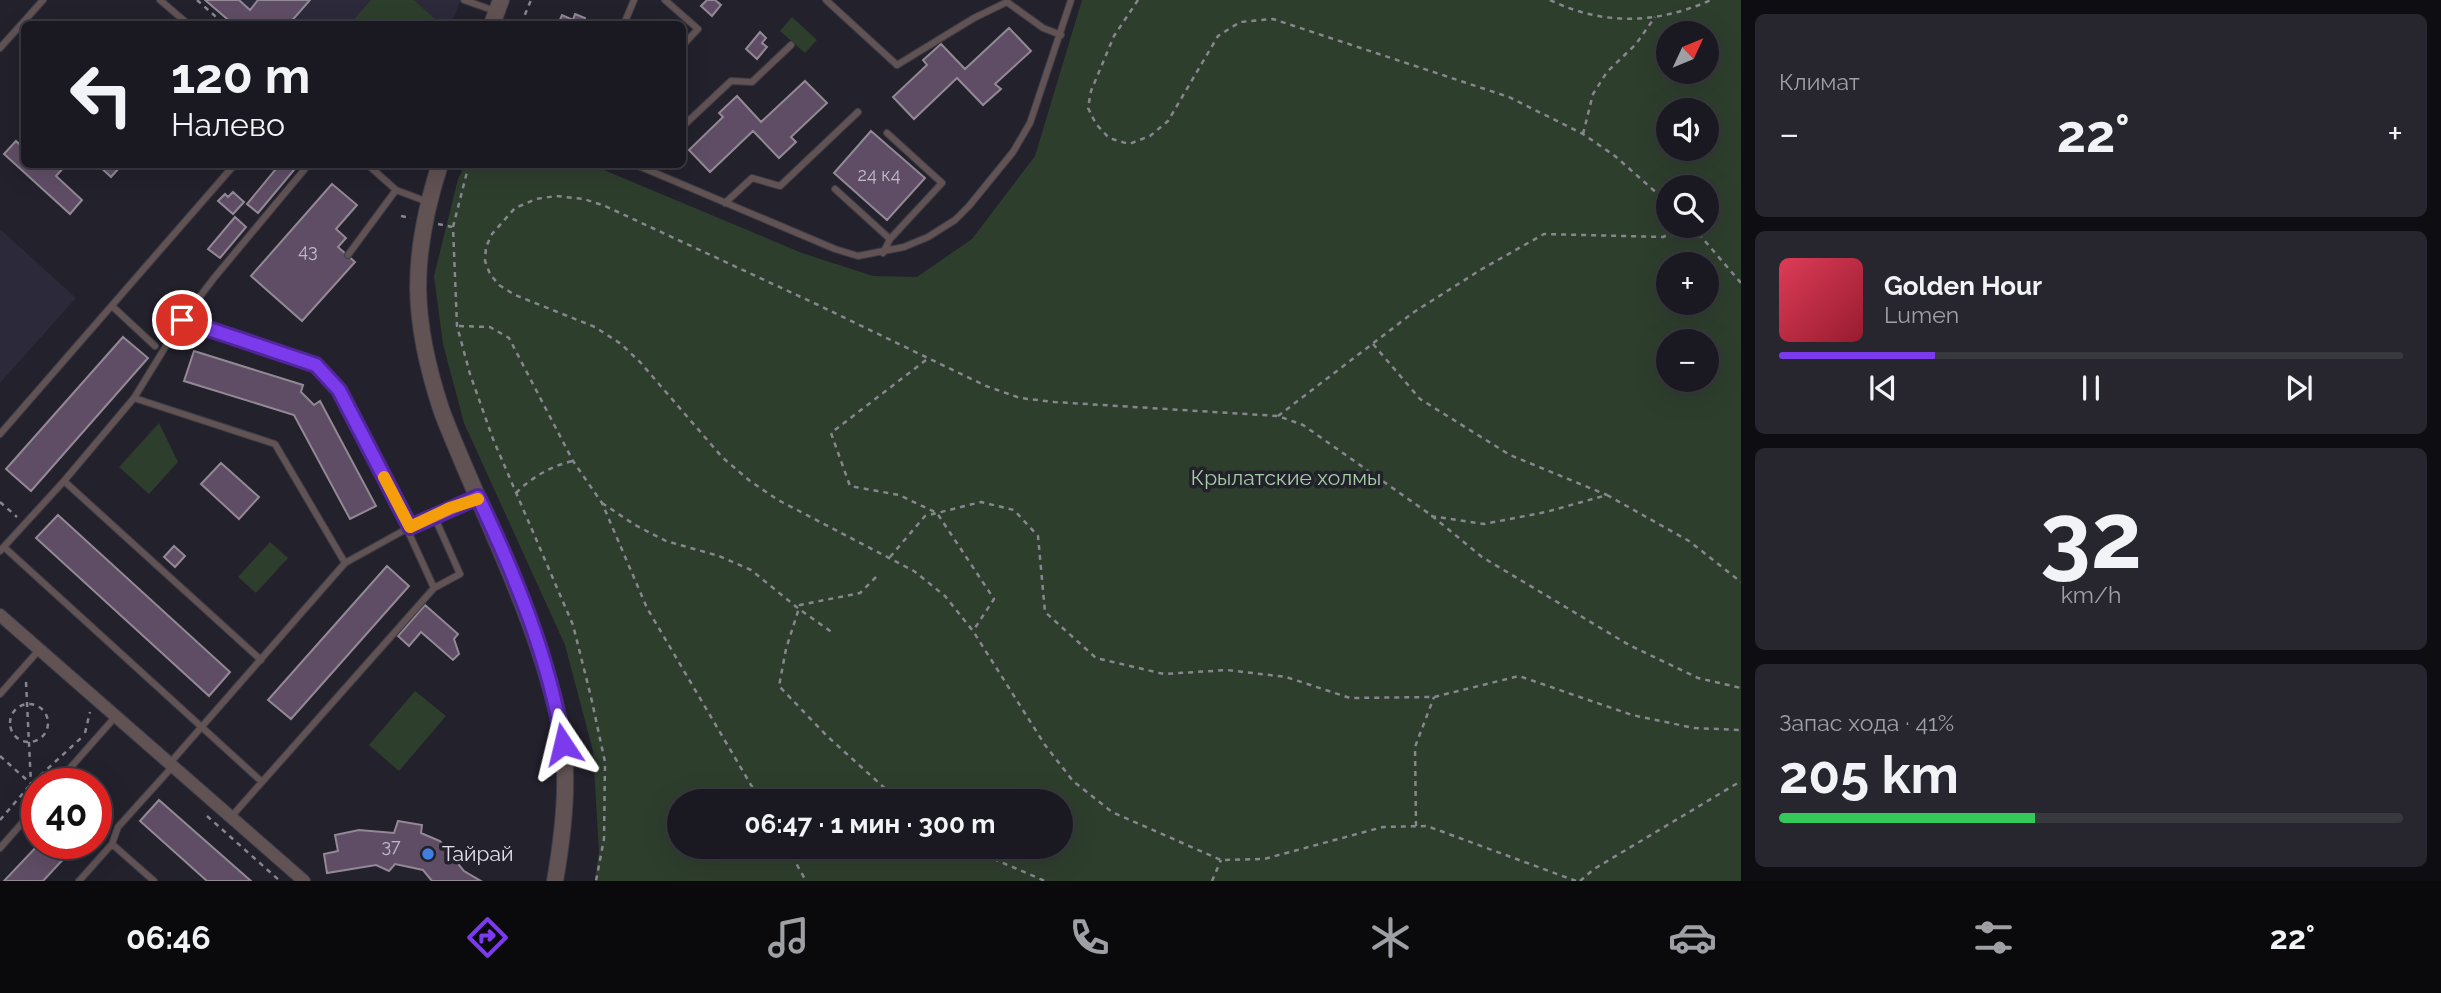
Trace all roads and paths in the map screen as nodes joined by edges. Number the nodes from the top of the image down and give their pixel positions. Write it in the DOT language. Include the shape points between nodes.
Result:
graph roads {
  1 [pos="43,0"];
  2 [pos="160,0"];
  3 [pos="197,0"];
  4 [pos="464,0"];
  5 [pos="531,0"];
  6 [pos="634,0"];
  7 [pos="665,0"];
  8 [pos="826,0"];
  9 [pos="1071,0"];
  10 [pos="1138,0"];
  11 [pos="1550,0"];
  12 [pos="1711,0"];
  13 [pos="1006,1"];
  14 [pos="496,12"];
  15 [pos="1655,18"];
  16 [pos="24,21"];
  17 [pos="184,21"];
  18 [pos="221,21"];
  19 [pos="522,21"];
  20 [pos="625,21"];
  21 [pos="21,25"];
  22 [pos="1060,35"];
  23 [pos="686,42"];
  24 [pos="791,46"];
  25 [pos="0,48"];
  26 [pos="858,112"];
  27 [pos="686,123"];
  28 [pos="887,133"];
  29 [pos="1583,134"];
  30 [pos="232,168"];
  31 [pos="306,168"];
  32 [pos="371,168"];
  33 [pos="439,168"];
  34 [pos="467,168"];
  35 [pos="646,168"];
  36 [pos="835,189"];
  37 [pos="396,190"];
  38 [pos="1656,192"];
  39 [pos="428,202"];
  40 [pos="725,203"];
  41 [pos="1656,237"];
  42 [pos="1700,238"];
  43 [pos="890,239"];
  44 [pos="883,253"];
  45 [pos="348,255"];
  46 [pos="1741,283"];
  47 [pos="111,306"];
  48 [pos="182,320"];
  49 [pos="457,327"];
  50 [pos="1373,344"];
  51 [pos="155,346"];
  52 [pos="926,359"];
  53 [pos="134,398"];
  54 [pos="1278,416"];
  55 [pos="0,434"];
  56 [pos="573,461"];
  57 [pos="64,481"];
  58 [pos="516,493"];
  59 [pos="1607,495"];
  60 [pos="478,497"];
  61 [pos="0,502"];
  62 [pos="602,503"];
  63 [pos="937,513"];
  64 [pos="1431,515"];
  65 [pos="434,516"];
  66 [pos="25,524"];
  67 [pos="409,528"];
  68 [pos="2,549"];
  69 [pos="890,557"];
  70 [pos="345,563"];
  71 [pos="876,578"];
  72 [pos="1741,582"];
  73 [pos="434,588"];
  74 [pos="799,609"];
  75 [pos="0,615"];
  76 [pos="973,631"];
  77 [pos="833,633"];
  78 [pos="40,649"];
  79 [pos="261,660"];
  80 [pos="24,666"];
  81 [pos="1741,688"];
  82 [pos="0,694"];
  83 [pos="1434,697"];
  84 [pos="27,704"];
  85 [pos="90,712"];
  86 [pos="116,716"];
  87 [pos="201,727"];
  88 [pos="1741,730"];
  89 [pos="30,741"];
  90 [pos="0,757"];
  91 [pos="171,765"];
  92 [pos="31,768"];
  93 [pos="49,768"];
  94 [pos="70,768"];
  95 [pos="21,775"];
  96 [pos="1741,781"];
  97 [pos="262,782"];
  98 [pos="753,789"];
  99 [pos="886,789"];
  100 [pos="21,796"];
  101 [pos="231,817"];
  102 [pos="0,820"];
  103 [pos="21,824"];
  104 [pos="1416,827"];
  105 [pos="112,844"];
  106 [pos="0,848"];
  107 [pos="99,859"];
  108 [pos="794,859"];
  109 [pos="994,859"];
  110 [pos="1221,860"];
  111 [pos="79,881"];
  112 [pos="154,881"];
  113 [pos="304,881"];
  114 [pos="555,881"];
  115 [pos="596,881"];
  116 [pos="806,881"];
  117 [pos="1045,881"];
  118 [pos="1212,881"];
  119 [pos="1578,881"];
  1 -- 16 [label="lane"];
  2 -- 17 [label="lane"];
  3 -- 18 [label="path"];
  4 -- 14 [label="lane"];
  5 -- 19 [label="path"];
  6 -- 20 [label="lane"];
  7 -- 23 [label="lane" via="698,29"];
  8 -- 13 [label="lane" via="897,65"];
  9 -- 22 [label="lane"];
  10 -- 29 [label="path" via="1114,36 1091,91 1088,108 1109,138 1129,144 1150,136 1168,121 1218,36 1240,22 1273,19 1509,97"];
  11 -- 15 [label="path" via="1570,10 1619,19"];
  12 -- 15 [label="path"];
  13 -- 22 [label="lane"];
  15 -- 29 [label="path" via="1593,94"];
  21 -- 25 [label="lane"];
  22 -- 44 [label="lane" via="1030,123 1013,152 955,220 928,237"];
  24 -- 27 [label="lane" via="752,82 731,81"];
  26 -- 40 [label="lane" via="780,186 752,178"];
  28 -- 43 [label="lane" via="942,183"];
  29 -- 38 [label="path"];
  30 -- 47 [label="lane"];
  31 -- 48 [label="lane"];
  32 -- 37 [label="lane"];
  33 -- 39 [label="street"];
  34 -- 49 [label="path" via="453,227"];
  35 -- 40 [label="lane"];
  36 -- 43 [label="lane"];
  37 -- 39 [label="lane"];
  37 -- 45 [label="lane"];
  39 -- 60 [label="street" via="418,251 421,332 442,412"];
  40 -- 44 [label="lane" via="835,249 858,256"];
  41 -- 50 [label="path" via="1544,234 1459,283"];
  42 -- 46 [label="path"];
  43 -- 44 [label="lane"];
  47 -- 51 [label="lane"];
  47 -- 55 [label="lane"];
  48 -- 53 [label="lane"];
  48 -- 67 [label="lane" via="316,365 339,390"];
  49 -- 56 [label="path" via="490,327 509,338"];
  49 -- 58 [label="path" via="493,439"];
  50 -- 54 [label="path"];
  50 -- 59 [label="path" via="1420,399 1510,454"];
  52 -- 54 [label="path" via="1020,398"];
  52 -- 63 [label="path" via="831,433 850,486 899,495"];
  52 -- 69 [label="path" via="584,199 556,196 516,208 486,247 485,261 499,285 595,327 621,344 722,457 750,481"];
  53 -- 57 [label="lane"];
  53 -- 70 [label="lane" via="275,444"];
  54 -- 64 [label="path" via="1303,425"];
  56 -- 58 [label="path" via="548,469"];
  56 -- 62 [label="path"];
  57 -- 66 [label="lane"];
  57 -- 79 [label="lane"];
  58 -- 115 [label="path" via="573,625 605,762 604,839"];
  59 -- 64 [label="path" via="1484,524"];
  59 -- 72 [label="path" via="1689,541"];
  60 -- 65 [label="lane"];
  60 -- 114 [label="street" via="515,581 558,715 565,774"];
  61 -- 66 [label="path"];
  62 -- 74 [label="path" via="666,541 751,570"];
  62 -- 98 [label="path" via="647,608"];
  63 -- 69 [label="path" via="925,516"];
  63 -- 76 [label="path" via="994,599"];
  63 -- 83 [label="path" via="981,502 1014,510 1038,536 1045,612 1096,658 1164,674 1227,670 1286,677 1350,698"];
  64 -- 81 [label="path" via="1482,557 1629,645 1699,678"];
  65 -- 67 [label="lane"];
  65 -- 73 [label="lane" via="460,574"];
  66 -- 68 [label="lane"];
  67 -- 70 [label="lane"];
  67 -- 73 [label="lane"];
  68 -- 87 [label="lane"];
  69 -- 76 [label="path" via="945,596"];
  70 -- 79 [label="lane"];
  71 -- 74 [label="path" via="860,593 800,604"];
  73 -- 97 [label="lane"];
  74 -- 77 [label="path"];
  74 -- 99 [label="path" via="779,686"];
  75 -- 78 [label="street"];
  76 -- 110 [label="path" via="1073,781 1112,812"];
  78 -- 80 [label="lane"];
  78 -- 86 [label="street"];
  79 -- 87 [label="lane"];
  80 -- 82 [label="lane"];
  80 -- 84 [label="path"];
  83 -- 88 [label="path" via="1519,676 1632,715"];
  83 -- 104 [label="path" via="1415,747"];
  84 -- 89 [label="path"];
  84 -- 89 [label="path" via="19,706 10,720 15,735"];
  84 -- 89 [label="path" via="41,708 48,722 43,735"];
  85 -- 93 [label="path" via="85,734"];
  86 -- 91 [label="street"];
  86 -- 94 [label="lane"];
  87 -- 91 [label="lane"];
  87 -- 97 [label="lane"];
  89 -- 92 [label="path"];
  90 -- 95 [label="path"];
  91 -- 101 [label="street"];
  91 -- 105 [label="lane" via="118,827"];
  96 -- 119 [label="path"];
  97 -- 101 [label="lane"];
  100 -- 102 [label="path"];
  101 -- 113 [label="street"];
  103 -- 106 [label="lane"];
  104 -- 110 [label="path" via="1383,827 1264,859"];
  104 -- 119 [label="path" via="1427,826"];
  105 -- 112 [label="lane"];
  107 -- 111 [label="lane"];
  108 -- 116 [label="path"];
  109 -- 117 [label="path"];
  110 -- 118 [label="path"];
}
